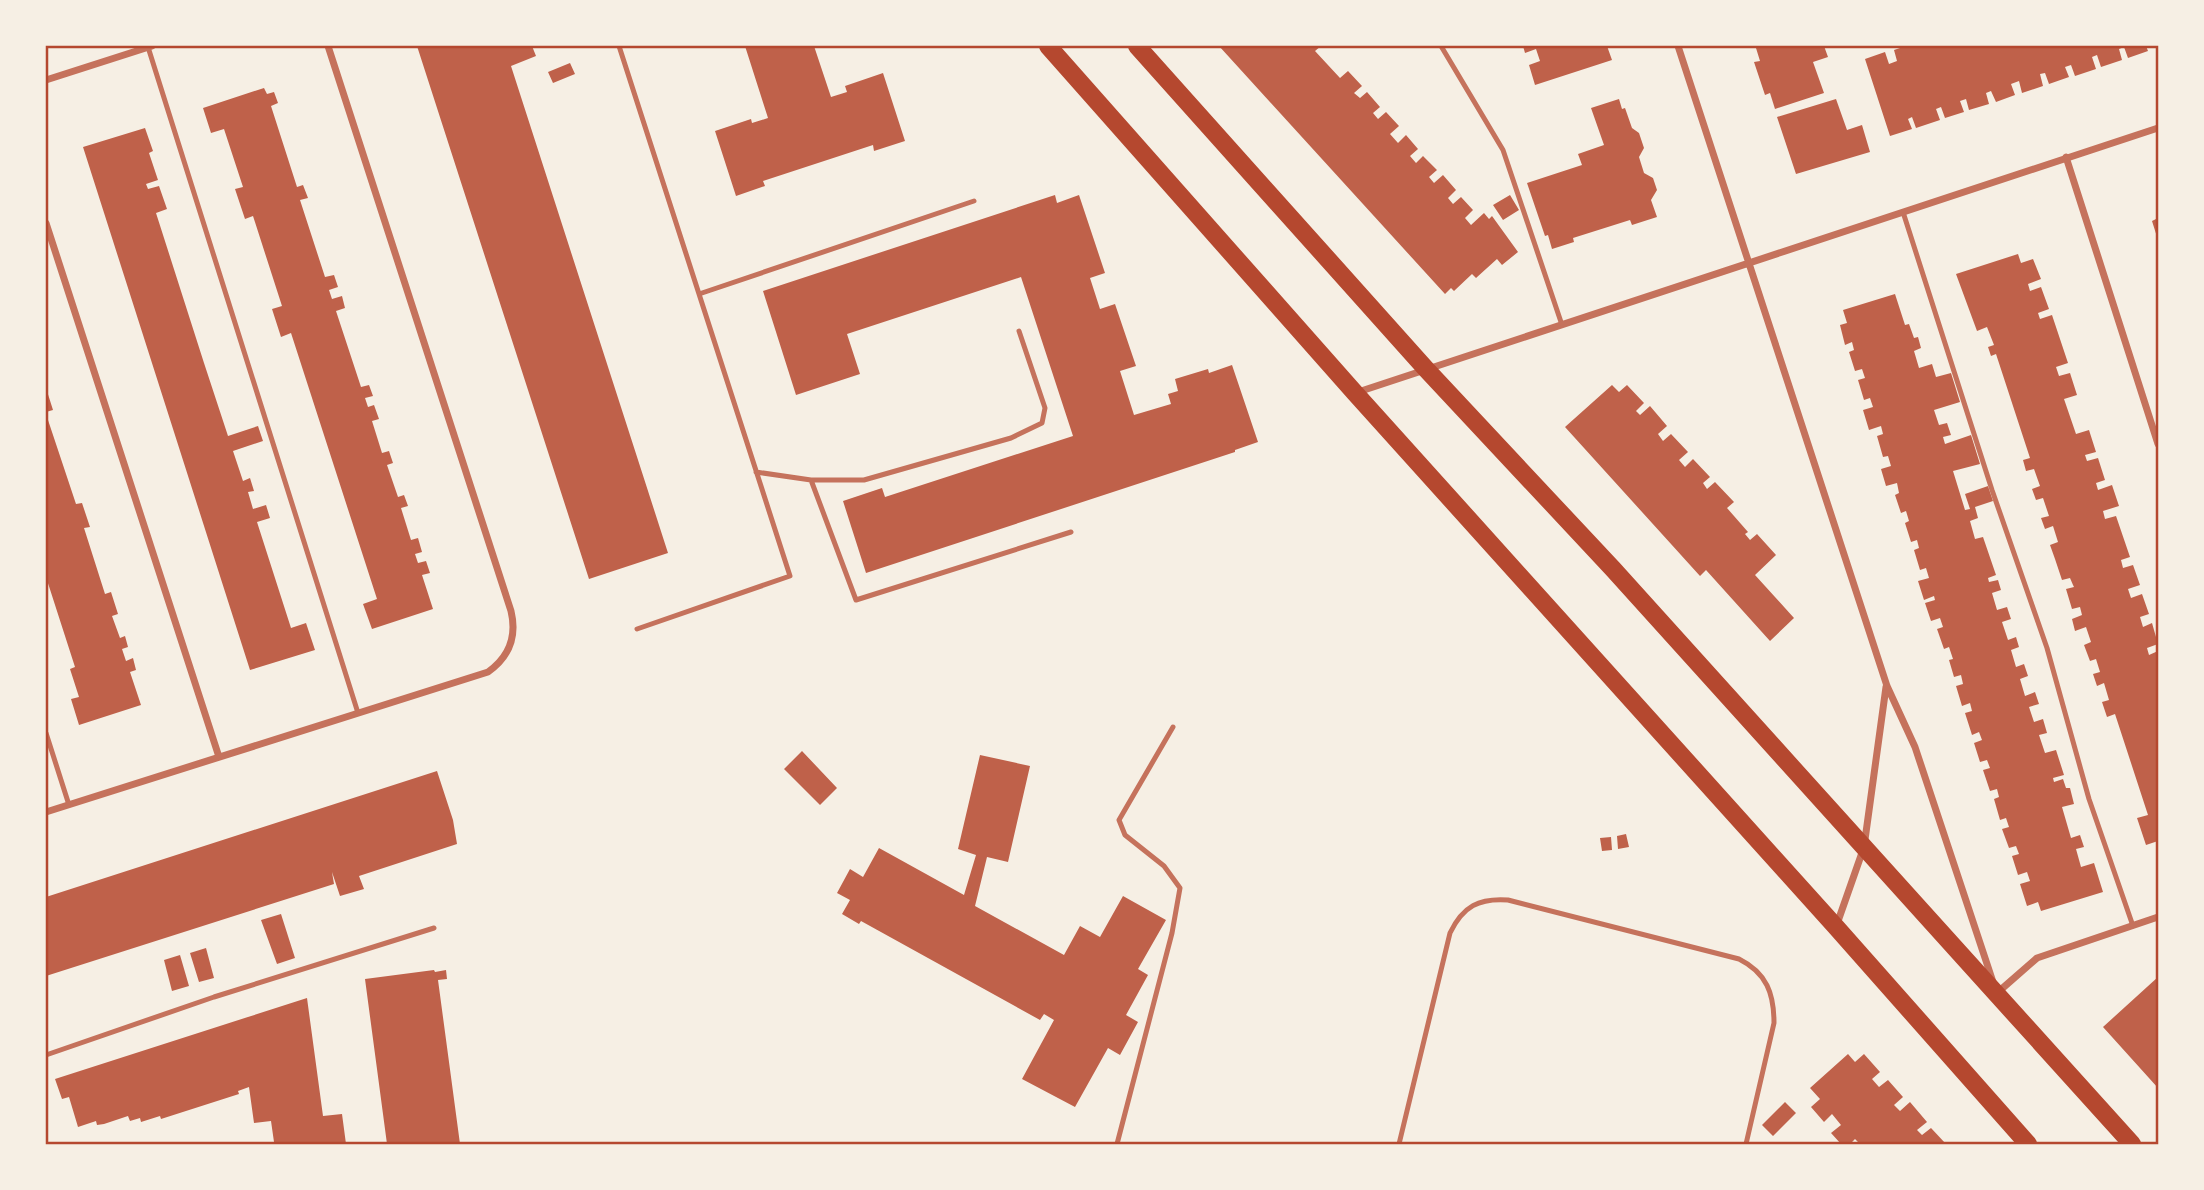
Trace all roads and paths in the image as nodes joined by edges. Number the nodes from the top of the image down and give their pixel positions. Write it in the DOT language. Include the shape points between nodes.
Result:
graph roads {
  1 [pos="150,46"];
  2 [pos="328,46"];
  3 [pos="619,46"];
  4 [pos="1048,46"];
  5 [pos="1137,46"];
  6 [pos="1441,46"];
  7 [pos="1678,46"];
  8 [pos="46,80"];
  9 [pos="2158,128"];
  10 [pos="2066,158"];
  11 [pos="974,201"];
  12 [pos="1903,212"];
  13 [pos="46,223"];
  14 [pos="1749,264"];
  15 [pos="699,294"];
  16 [pos="1562,325"];
  17 [pos="1019,331"];
  18 [pos="1426,369"];
  19 [pos="1355,393"];
  20 [pos="2158,444"];
  21 [pos="756,472"];
  22 [pos="811,480"];
  23 [pos="1071,532"];
  24 [pos="638,629"];
  25 [pos="1886,686"];
  26 [pos="358,713"];
  27 [pos="1173,727"];
  28 [pos="46,733"];
  29 [pos="219,757"];
  30 [pos="69,805"];
  31 [pos="46,812"];
  32 [pos="1864,847"];
  33 [pos="2158,917"];
  34 [pos="2133,926"];
  35 [pos="1836,927"];
  36 [pos="434,928"];
  37 [pos="1997,993"];
  38 [pos="46,1055"];
  39 [pos="1117,1144"];
  40 [pos="1399,1144"];
  41 [pos="1746,1144"];
  42 [pos="2028,1144"];
  43 [pos="2132,1144"];
  1 -- 8 [label="street"];
  1 -- 26 [label="lane"];
  2 -- 26 [label="street" via="514,622 505,657 488,672"];
  3 -- 15 [label="lane"];
  4 -- 19 [label="main road"];
  5 -- 18 [label="main road"];
  6 -- 16 [label="lane" via="1503,150"];
  7 -- 14 [label="street"];
  9 -- 10 [label="street"];
  10 -- 12 [label="street"];
  10 -- 20 [label="street"];
  11 -- 15 [label="lane"];
  12 -- 14 [label="street"];
  12 -- 34 [label="lane"];
  13 -- 29 [label="street"];
  14 -- 16 [label="street"];
  14 -- 25 [label="street"];
  15 -- 21 [label="lane"];
  16 -- 18 [label="street"];
  17 -- 22 [label="lane" via="1045,408 1042,423 1010,438 864,480"];
  18 -- 19 [label="street"];
  18 -- 32 [label="main road"];
  19 -- 35 [label="main road"];
  21 -- 22 [label="lane"];
  21 -- 24 [label="lane" via="790,576"];
  22 -- 23 [label="lane" via="856,600"];
  25 -- 32 [label="street"];
  25 -- 37 [label="street" via="1915,747"];
  26 -- 29 [label="street"];
  27 -- 39 [label="lane" via="1119,820 1125,835 1164,866 1180,888"];
  28 -- 30 [label="lane"];
  29 -- 30 [label="street"];
  30 -- 31 [label="street"];
  32 -- 35 [label="street"];
  32 -- 37 [label="main road"];
  33 -- 34 [label="street"];
  34 -- 37 [label="street" via="2037,958"];
  35 -- 42 [label="main road"];
  36 -- 38 [label="lane"];
  37 -- 43 [label="main road"];
  40 -- 41 [label="lane" via="1450,933 1468,909 1495,899 1740,959 1753,966 1769,990 1774,1023"];
}
